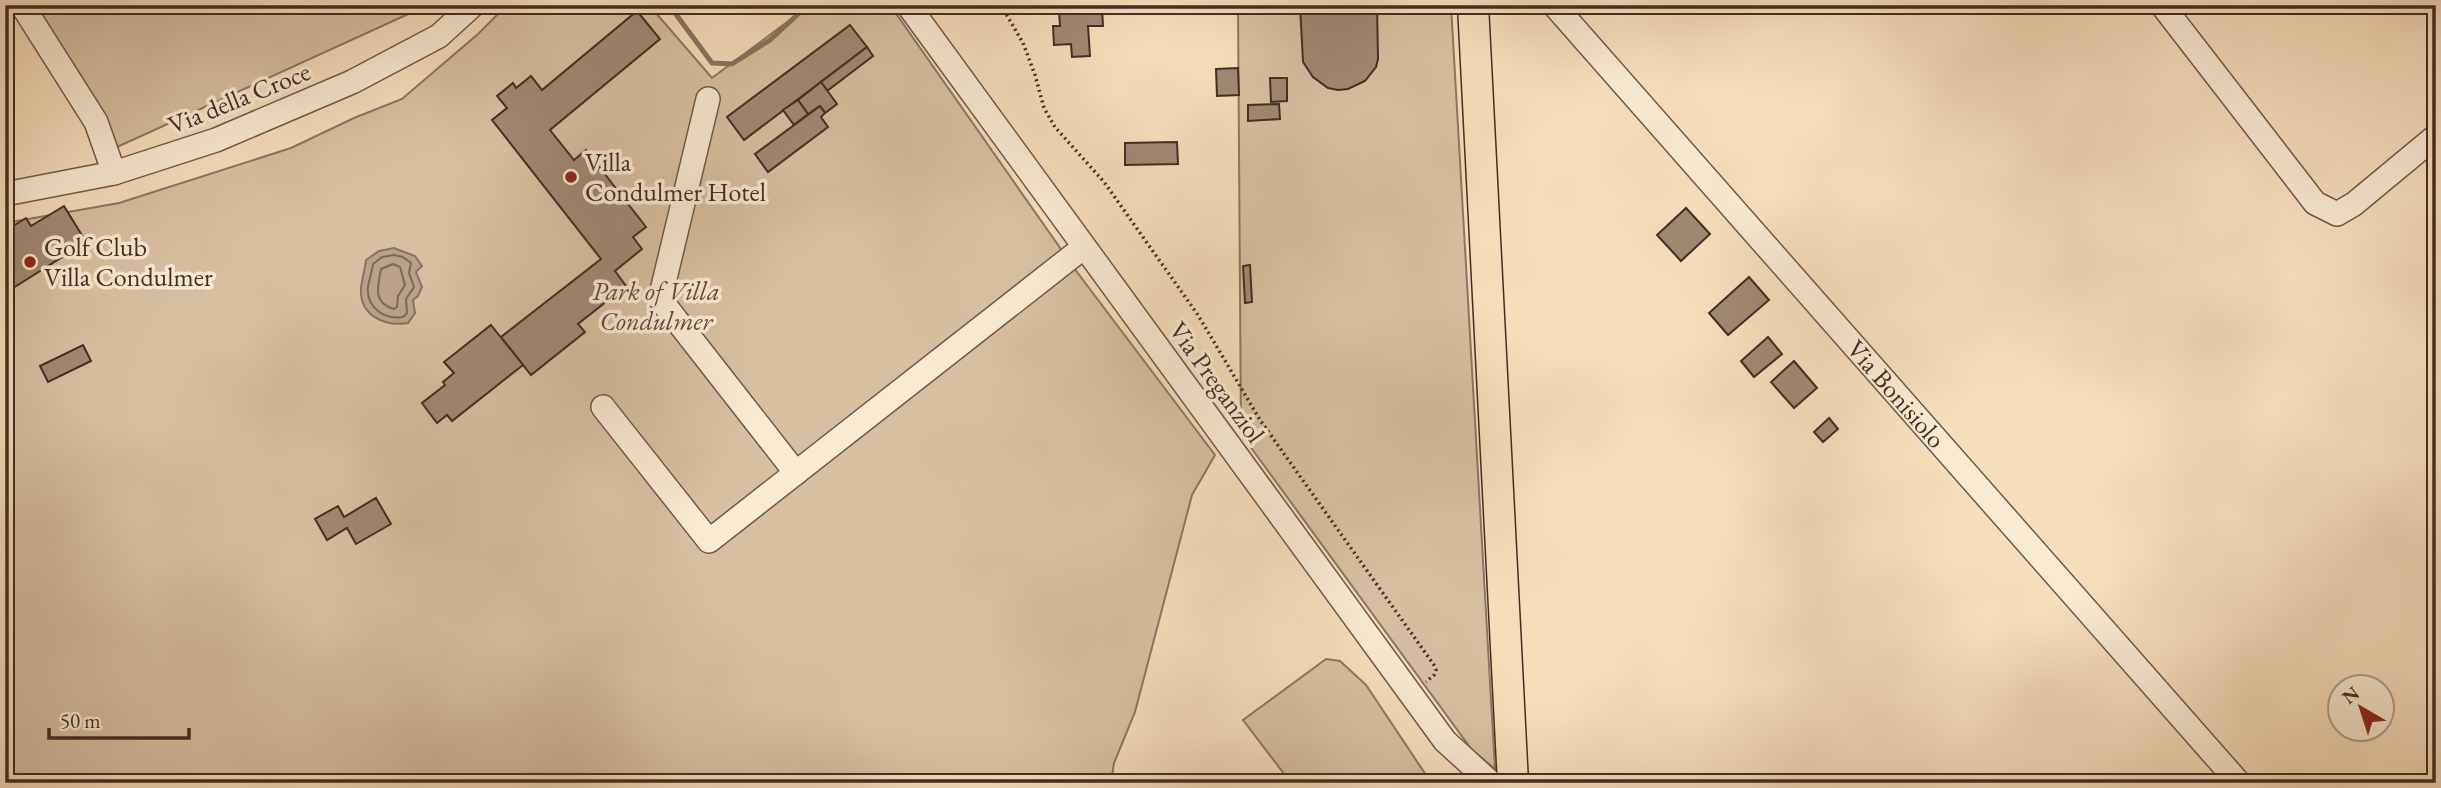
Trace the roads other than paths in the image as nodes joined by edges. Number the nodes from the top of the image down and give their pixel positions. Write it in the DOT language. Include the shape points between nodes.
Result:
graph roads {
  1 [pos="22,5"];
  2 [pos="472,5"];
  3 [pos="908,5"];
  4 [pos="1473,5"];
  5 [pos="1554,5"];
  6 [pos="2162,5"];
  7 [pos="708,99"];
  8 [pos="2436,136"];
  9 [pos="114,173"];
  10 [pos="5,194"];
  11 [pos="1084,247"];
  12 [pos="603,407"];
  13 [pos="796,473"];
  14 [pos="1491,783"];
  15 [pos="1513,783"];
  16 [pos="2239,783"];
  1 -- 9 [label="street" via="96,122"];
  2 -- 9 [label="street, Via della Croce" via="439,36 352,82 216,141"];
  3 -- 11 [label="street, Via Preganziol"];
  4 -- 15 [label="main road"];
  5 -- 16 [label="street, Via Bonisiolo"];
  6 -- 8 [label="street" via="2315,203 2337,214"];
  7 -- 13 [label="street" via="660,299"];
  9 -- 10 [label="street, Via della Croce"];
  11 -- 13 [label="street"];
  11 -- 14 [label="street, Via Preganziol" via="1445,741"];
  12 -- 13 [label="street" via="709,541"];
}
